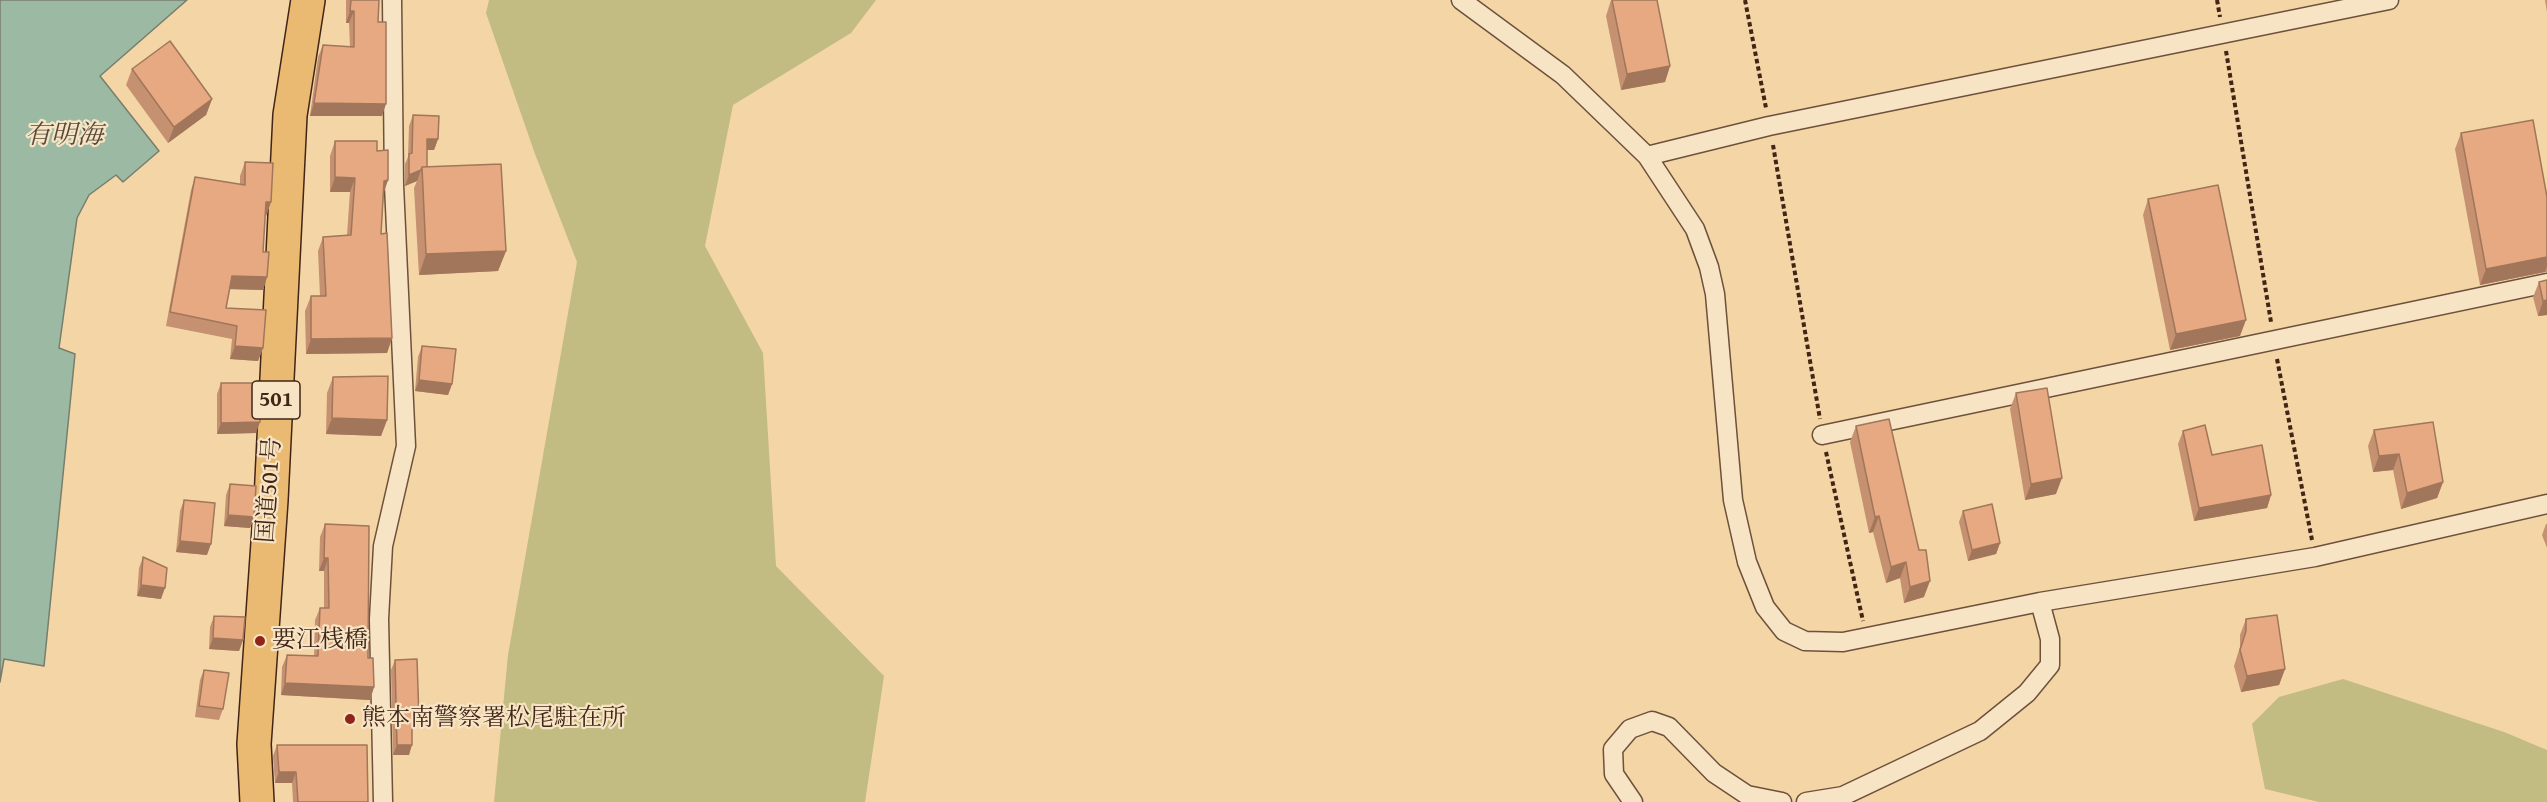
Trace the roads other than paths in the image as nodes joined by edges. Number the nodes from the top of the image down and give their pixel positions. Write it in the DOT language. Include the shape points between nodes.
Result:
graph roads {
  1 [pos="308,0"];
  2 [pos="392,0"];
  3 [pos="1461,0"];
  4 [pos="2389,0"];
  5 [pos="1647,156"];
  6 [pos="2547,283"];
  7 [pos="1822,435"];
  8 [pos="2547,504"];
  9 [pos="2040,602"];
  10 [pos="257,802"];
  11 [pos="383,802"];
  12 [pos="1633,802"];
  13 [pos="1782,802"];
  14 [pos="1806,802"];
  1 -- 10 [label="highway, 国道501号 / 501" via="290,115 271,500 254,744"];
  2 -- 11 [label="street" via="394,185 406,446 383,546 379,619"];
  3 -- 5 [label="street" via="1563,75"];
  4 -- 5 [label="street" via="1769,126"];
  5 -- 9 [label="street" via="1695,229 1709,267 1734,500 1747,562 1765,607 1784,631 1805,641 1842,642"];
  6 -- 7 [label="street"];
  8 -- 9 [label="street" via="2315,557"];
  9 -- 14 [label="street" via="2050,639 2050,665 2027,693 1980,731 1843,796"];
  12 -- 13 [label="street" via="1614,774 1613,749 1630,729 1652,721 1670,727 1714,773 1748,795"];
}
